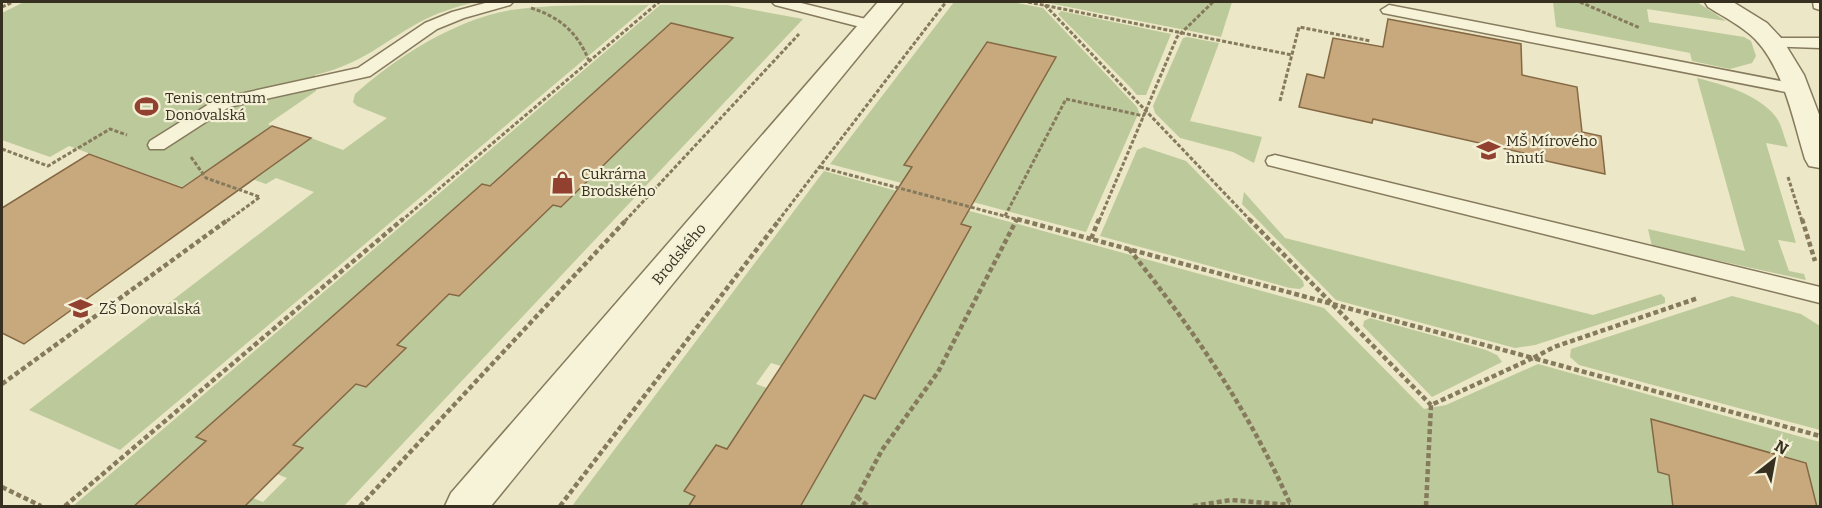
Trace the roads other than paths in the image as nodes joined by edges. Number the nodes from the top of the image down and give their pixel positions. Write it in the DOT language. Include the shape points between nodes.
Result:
graph roads {
  1 [pos="780,2"];
  2 [pos="1717,2"];
  3 [pos="500,3"];
  4 [pos="1389,10"];
  5 [pos="882,13"];
  6 [pos="1821,42"];
  7 [pos="1772,43"];
  8 [pos="1796,89"];
  9 [pos="157,145"];
  10 [pos="1821,159"];
  11 [pos="1275,161"];
  12 [pos="1821,295"];
  13 [pos="466,507"];
  1 -- 5 [label="lane" via="819,13"];
  2 -- 7 [label="street"];
  3 -- 9 [label="lane" via="431,26 364,72 223,103"];
  4 -- 8 [label="lane"];
  5 -- 13 [label="street, Brodského"];
  6 -- 7 [label="lane"];
  7 -- 8 [label="street"];
  8 -- 10 [label="street"];
  11 -- 12 [label="lane"];
}
